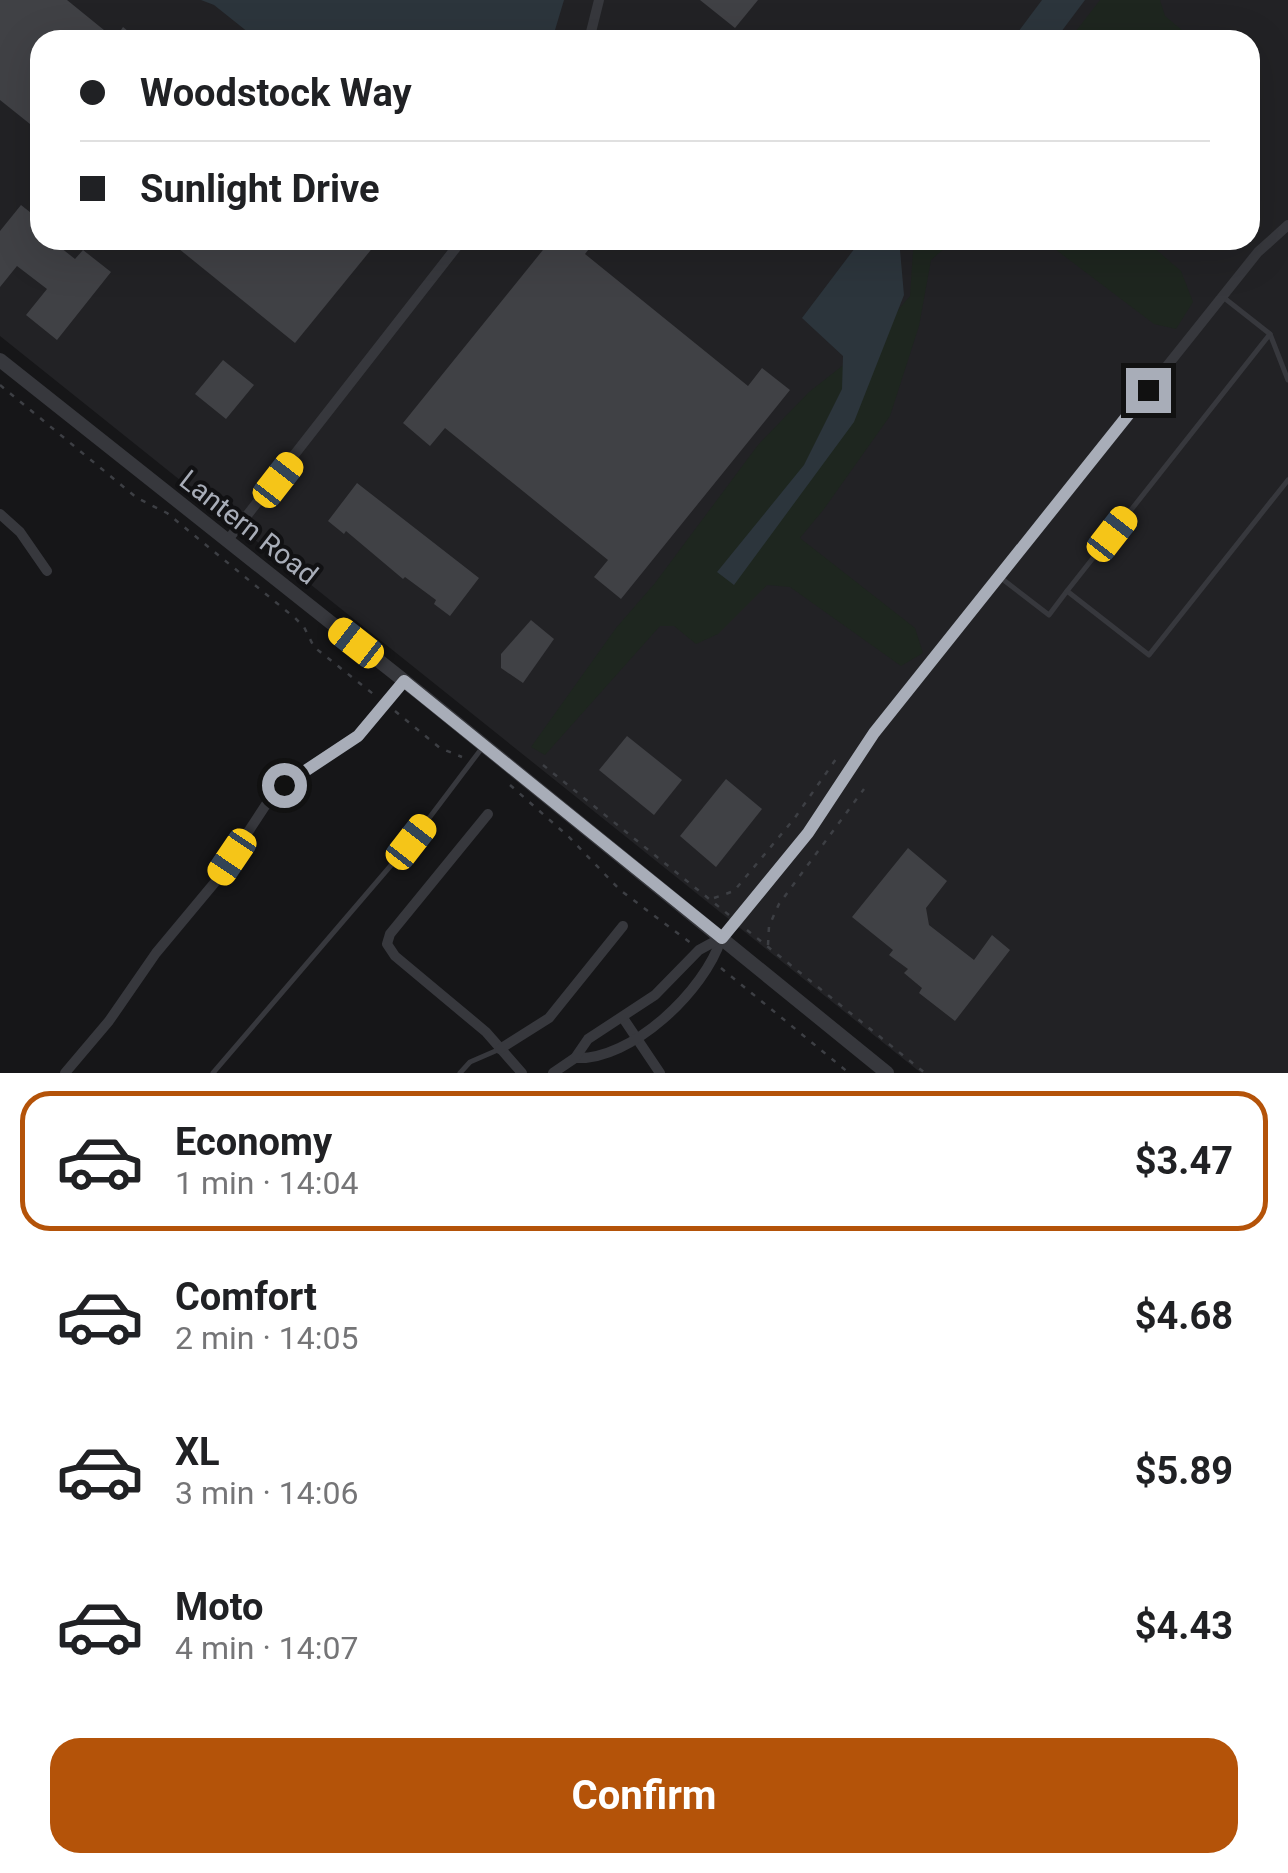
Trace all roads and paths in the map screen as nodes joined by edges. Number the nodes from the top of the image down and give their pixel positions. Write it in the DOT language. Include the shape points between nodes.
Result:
graph roads {
  1 [pos="599,0"];
  2 [pos="592,30"];
  3 [pos="1288,225"];
  4 [pos="454,250"];
  5 [pos="1223,296"];
  6 [pos="1270,334"];
  7 [pos="0,360"];
  8 [pos="1288,380"];
  9 [pos="0,385"];
  10 [pos="1288,480"];
  11 [pos="0,514"];
  12 [pos="227,541"];
  13 [pos="46,571"];
  14 [pos="999,577"];
  15 [pos="1067,592"];
  16 [pos="404,681"];
  17 [pos="386,704"];
  18 [pos="484,746"];
  19 [pos="836,759"];
  20 [pos="474,760"];
  21 [pos="507,782"];
  22 [pos="864,790"];
  23 [pos="488,814"];
  24 [pos="712,898"];
  25 [pos="623,926"];
  26 [pos="722,938"];
  27 [pos="768,947"];
  28 [pos="700,950"];
  29 [pos="714,962"];
  30 [pos="624,1018"];
  31 [pos="636,1038"];
  32 [pos="500,1049"];
  33 [pos="575,1058"];
  34 [pos="561,1071"];
  35 [pos="656,1071"];
  36 [pos="66,1073"];
  37 [pos="212,1073"];
  38 [pos="460,1073"];
  39 [pos="522,1073"];
  40 [pos="849,1073"];
  41 [pos="887,1073"];
  1 -- 2 [label="street"];
  3 -- 5 [label="street"];
  4 -- 12 [label="street"];
  5 -- 6 [label="lane"];
  5 -- 14 [label="street"];
  6 -- 8 [label="lane"];
  6 -- 15 [label="lane"];
  7 -- 12 [label="street, Lantern Road"];
  9 -- 17 [label="path" via="295,618 314,647"];
  10 -- 15 [label="lane" via="1149,655"];
  11 -- 13 [label="street"];
  12 -- 16 [label="street, Lantern Road"];
  14 -- 15 [label="lane" via="1049,615"];
  14 -- 26 [label="street"];
  16 -- 17 [label="street"];
  16 -- 18 [label="street, Lantern Road"];
  17 -- 20 [label="path" via="445,752"];
  17 -- 36 [label="street" via="358,736 269,800 216,881"];
  18 -- 20 [label="lane"];
  18 -- 26 [label="street, Lantern Road"];
  19 -- 24 [label="path" via="734,891"];
  20 -- 37 [label="lane"];
  21 -- 28 [label="path" via="620,890"];
  22 -- 27 [label="path" via="779,904"];
  23 -- 32 [label="street" via="387,944"];
  25 -- 32 [label="street" via="549,1018"];
  26 -- 28 [label="street"];
  26 -- 29 [label="street"];
  26 -- 41 [label="street, Lantern Road"];
  28 -- 30 [label="street"];
  29 -- 31 [label="street" via="671,1012"];
  29 -- 40 [label="path"];
  30 -- 31 [label="street"];
  30 -- 33 [label="street" via="588,1039"];
  31 -- 33 [label="street" via="599,1056"];
  31 -- 35 [label="street"];
  32 -- 38 [label="lane"];
  32 -- 39 [label="street"];
  33 -- 34 [label="street"];
}
